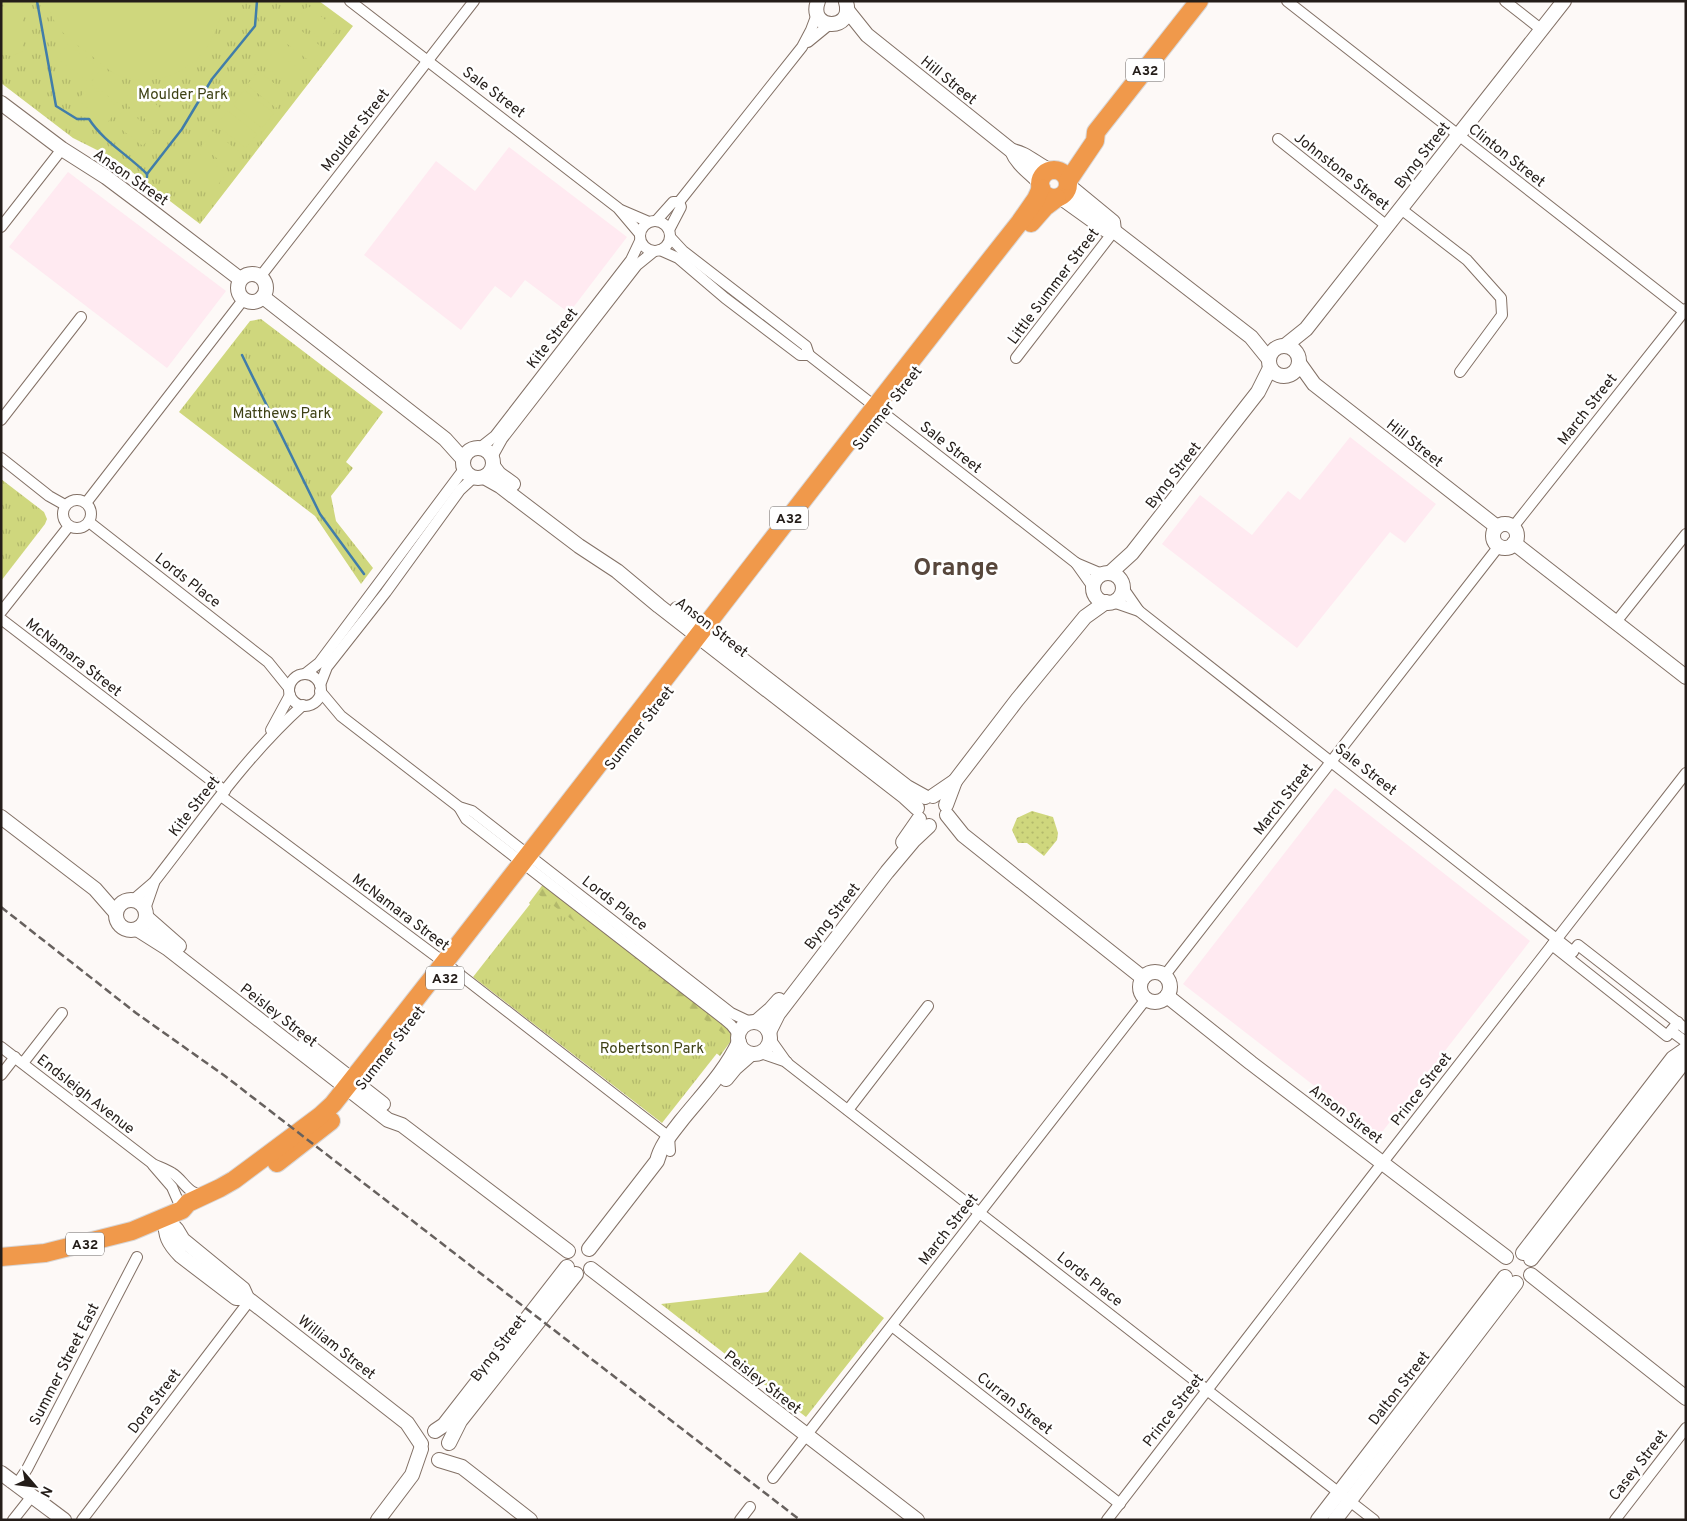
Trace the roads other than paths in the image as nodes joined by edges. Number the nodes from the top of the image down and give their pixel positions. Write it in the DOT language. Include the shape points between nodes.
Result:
graph roads {
  1 [pos="350,1"];
  2 [pos="474,1"];
  3 [pos="1199,1"];
  4 [pos="1287,1"];
  5 [pos="1505,1"];
  6 [pos="1564,1"];
  7 [pos="847,4"];
  8 [pos="815,6"];
  9 [pos="833,24"];
  10 [pos="1542,30"];
  11 [pos="866,35"];
  12 [pos="802,47"];
  13 [pos="428,60"];
  14 [pos="1,103"];
  15 [pos="1458,135"];
  16 [pos="1278,139"];
  17 [pos="62,149"];
  18 [pos="1055,184"];
  19 [pos="680,202"];
  20 [pos="618,208"];
  21 [pos="1401,209"];
  22 [pos="653,222"];
  23 [pos="1388,226"];
  24 [pos="1,227"];
  25 [pos="1114,231"];
  26 [pos="669,234"];
  27 [pos="640,238"];
  28 [pos="657,251"];
  29 [pos="260,277"];
  30 [pos="240,279"];
  31 [pos="263,297"];
  32 [pos="243,300"];
  33 [pos="1685,311"];
  34 [pos="81,317"];
  35 [pos="809,355"];
  36 [pos="1016,358"];
  37 [pos="1284,360"];
  38 [pos="1460,372"];
  39 [pos="879,410"];
  40 [pos="1,420"];
  41 [pos="1,458"];
  42 [pos="493,461"];
  43 [pos="473,463"];
  44 [pos="86,502"];
  45 [pos="65,505"];
  46 [pos="89,522"];
  47 [pos="69,526"];
  48 [pos="1497,527"];
  49 [pos="1513,527"];
  50 [pos="1686,534"];
  51 [pos="1514,543"];
  52 [pos="1499,546"];
  53 [pos="1076,563"];
  54 [pos="1114,579"];
  55 [pos="1102,596"];
  56 [pos="1139,611"];
  57 [pos="1,612"];
  58 [pos="1,619"];
  59 [pos="1616,622"];
  60 [pos="705,636"];
  61 [pos="268,662"];
  62 [pos="302,675"];
  63 [pos="1686,677"];
  64 [pos="320,688"];
  65 [pos="289,691"];
  66 [pos="307,705"];
  67 [pos="341,716"];
  68 [pos="259,750"];
  69 [pos="1331,761"];
  70 [pos="1686,773"];
  71 [pos="223,794"];
  72 [pos="932,811"];
  73 [pos="1,817"];
  74 [pos="529,862"];
  75 [pos="154,882"];
  76 [pos="95,889"];
  77 [pos="129,900"];
  78 [pos="116,913"];
  79 [pos="146,913"];
  80 [pos="137,929"];
  81 [pos="1555,942"];
  82 [pos="1571,955"];
  83 [pos="448,966"];
  84 [pos="1165,975"];
  85 [pos="1143,978"];
  86 [pos="1167,996"];
  87 [pos="1146,999"];
  88 [pos="928,1006"];
  89 [pos="62,1013"];
  90 [pos="754,1022"];
  91 [pos="1678,1027"];
  92 [pos="770,1035"];
  93 [pos="739,1039"];
  94 [pos="1,1047"];
  95 [pos="1685,1047"];
  96 [pos="756,1053"];
  97 [pos="19,1060"];
  98 [pos="788,1063"];
  99 [pos="1,1074"];
  100 [pos="353,1087"];
  101 [pos="848,1110"];
  102 [pos="669,1144"];
  103 [pos="1382,1163"];
  104 [pos="153,1164"];
  105 [pos="205,1195"];
  106 [pos="182,1210"];
  107 [pos="980,1213"];
  108 [pos="165,1217"];
  109 [pos="589,1249"];
  110 [pos="568,1251"];
  111 [pos="1527,1256"];
  112 [pos="1,1257"];
  113 [pos="136,1257"];
  114 [pos="1506,1257"];
  115 [pos="591,1269"];
  116 [pos="571,1271"];
  117 [pos="1531,1275"];
  118 [pos="1510,1280"];
  119 [pos="248,1299"];
  120 [pos="892,1326"];
  121 [pos="1208,1390"];
  122 [pos="1686,1398"];
  123 [pos="407,1423"];
  124 [pos="1686,1428"];
  125 [pos="433,1432"];
  126 [pos="806,1436"];
  127 [pos="449,1445"];
  128 [pos="421,1447"];
  129 [pos="437,1460"];
  130 [pos="462,1467"];
  131 [pos="1,1473"];
  132 [pos="412,1475"];
  133 [pos="773,1478"];
  134 [pos="17,1484"];
  135 [pos="32,1496"];
  136 [pos="1344,1496"];
  137 [pos="1120,1504"];
  138 [pos="750,1507"];
  139 [pos="13,1520"];
  140 [pos="64,1520"];
  141 [pos="82,1520"];
  142 [pos="378,1520"];
  143 [pos="530,1520"];
  144 [pos="740,1520"];
  145 [pos="917,1520"];
  146 [pos="1107,1520"];
  147 [pos="1318,1520"];
  148 [pos="1336,1520"];
  149 [pos="1374,1520"];
  150 [pos="1614,1520"];
  1 -- 13 [label="street, Sale Street"];
  2 -- 13 [label="street, Moulder Street"];
  3 -- 18 [label="highway, Summer Street / A32" via="1096,132 1088,135"];
  4 -- 15 [label="street, Clinton Street"];
  5 -- 10 [label="street"];
  6 -- 10 [label="street, Byng Street"];
  7 -- 9 [label="street" via="844,18"];
  7 -- 11 [label="street, Hill Street"];
  8 -- 9 [label="street, Hill Street" via="822,21"];
  8 -- 12 [label="street" via="811,30"];
  9 -- 11 [label="street, Hill Street"];
  9 -- 12 [label="street"];
  10 -- 15 [label="street, Byng Street"];
  11 -- 18 [label="street, Hill Street" via="1012,151 1015,160"];
  12 -- 19 [label="street"];
  13 -- 20 [label="street, Sale Street"];
  13 -- 29 [label="street, Moulder Street"];
  14 -- 17 [label="street, Anson Street"];
  15 -- 21 [label="street, Byng Street"];
  15 -- 33 [label="street, Clinton Street"];
  16 -- 23 [label="street, Johnstone Street"];
  17 -- 24 [label="street"];
  17 -- 30 [label="street, Anson Street" via="106,177"];
  18 -- 25 [label="street, Hill Street" via="1113,222"];
  18 -- 39 [label="highway, Summer Street / A32" via="1036,199"];
  19 -- 22 [label="street" via="673,202"];
  19 -- 26 [label="street" via="681,207"];
  20 -- 22 [label="street, Sale Street"];
  20 -- 27 [label="street, Sale Street"];
  21 -- 23 [label="street, Byng Street"];
  21 -- 38 [label="street" via="1467,260 1501,298 1502,315"];
  22 -- 26 [label="street" via="664,224"];
  22 -- 27 [label="street" via="644,225"];
  23 -- 37 [label="street, Byng Street"];
  25 -- 36 [label="street, Little Summer Street"];
  25 -- 37 [label="street, Hill Street"];
  26 -- 28 [label="street" via="667,245"];
  26 -- 35 [label="street, Sale Street" via="683,251 806,346"];
  27 -- 28 [label="street" via="645,248"];
  27 -- 43 [label="street, Kite Street" via="631,260"];
  28 -- 35 [label="street, Sale Street" via="678,258 800,355"];
  28 -- 42 [label="street, Kite Street" via="631,272 502,439"];
  29 -- 30 [label="street" via="250,274"];
  29 -- 31 [label="street" via="266,286"];
  30 -- 32 [label="street" via="237,290"];
  31 -- 32 [label="street" via="253,303"];
  31 -- 43 [label="street, Anson Street"];
  32 -- 44 [label="street"];
  33 -- 49 [label="street, March Street"];
  34 -- 40 [label="street"];
  35 -- 39 [label="street, Sale Street"];
  37 -- 48 [label="street, Hill Street"];
  37 -- 54 [label="street, Byng Street"];
  39 -- 53 [label="street, Sale Street"];
  39 -- 60 [label="highway, Summer Street / A32"];
  41 -- 45 [label="street"];
  42 -- 43 [label="street" via="488,474"];
  42 -- 43 [label="street, Anson Street" via="485,449"];
  42 -- 60 [label="street, Anson Street" via="499,474"];
  43 -- 60 [label="street, Anson Street" via="579,546"];
  43 -- 62 [label="street, Kite Street" via="319,663"];
  43 -- 64 [label="street, Kite Street" via="460,490 327,667"];
  44 -- 45 [label="street" via="75,500"];
  44 -- 46 [label="street" via="92,512"];
  45 -- 47 [label="street" via="63,516"];
  46 -- 47 [label="street" via="80,528"];
  46 -- 61 [label="street, Lords Place"];
  47 -- 57 [label="street"];
  48 -- 49 [label="street" via="1505,524"];
  48 -- 52 [label="street" via="1494,539"];
  49 -- 51 [label="street"];
  50 -- 59 [label="street"];
  51 -- 52 [label="street" via="1507,547"];
  51 -- 59 [label="street"];
  52 -- 69 [label="street, March Street"];
  53 -- 54 [label="street, Sale Street"];
  53 -- 55 [label="street, Sale Street"];
  54 -- 55 [label="street" via="1120,596"];
  54 -- 55 [label="street" via="1096,579"];
  54 -- 56 [label="street, Sale Street"];
  55 -- 56 [label="street, Sale Street"];
  55 -- 72 [label="street, Byng Street"];
  56 -- 69 [label="street, Sale Street"];
  58 -- 71 [label="street, McNamara Street"];
  59 -- 63 [label="street"];
  60 -- 72 [label="street, Anson Street" via="905,797"];
  60 -- 74 [label="highway, Summer Street / A32"];
  61 -- 62 [label="street, Lords Place"];
  61 -- 65 [label="street, Lords Place"];
  62 -- 64 [label="street" via="314,677"];
  62 -- 65 [label="street" via="291,682"];
  64 -- 66 [label="street" via="317,699"];
  64 -- 67 [label="street, Lords Place"];
  65 -- 66 [label="street" via="295,702"];
  65 -- 68 [label="street, Kite Street" via="281,714"];
  66 -- 67 [label="street, Lords Place"];
  66 -- 68 [label="street, Kite Street" via="288,719"];
  67 -- 74 [label="street, Lords Place" via="459,807 472,811"];
  68 -- 71 [label="street, Kite Street"];
  69 -- 81 [label="street, Sale Street"];
  69 -- 84 [label="street, March Street"];
  70 -- 81 [label="street, Prince Street"];
  71 -- 75 [label="street, Kite Street"];
  71 -- 83 [label="street, McNamara Street"];
  72 -- 85 [label="street, Anson Street"];
  72 -- 90 [label="street, Byng Street" via="910,833 772,1009"];
  72 -- 92 [label="street, Byng Street" via="778,1014"];
  73 -- 76 [label="street"];
  74 -- 83 [label="highway, Summer Street / A32"];
  74 -- 90 [label="street, Lords Place" via="731,1013"];
  74 -- 93 [label="street, Lords Place" via="724,1019"];
  75 -- 77 [label="street, Kite Street"];
  75 -- 79 [label="street, Kite Street"];
  76 -- 77 [label="street"];
  76 -- 78 [label="street"];
  77 -- 78 [label="street"];
  77 -- 79 [label="street" via="140,902"];
  78 -- 80 [label="street" via="122,927"];
  79 -- 80 [label="street" via="143,924"];
  79 -- 100 [label="street, Peisley Street" via="174,942"];
  80 -- 100 [label="street, Peisley Street"];
  81 -- 82 [label="street, Sale Street"];
  81 -- 103 [label="street, Prince Street"];
  82 -- 91 [label="street, Sale Street" via="1667,1036"];
  82 -- 91 [label="street, Sale Street" via="1578,945"];
  83 -- 100 [label="highway, Summer Street / A32"];
  83 -- 102 [label="street, McNamara Street"];
  84 -- 85 [label="street" via="1156,972"];
  84 -- 86 [label="street" via="1170,988"];
  85 -- 87 [label="street" via="1141,991"];
  86 -- 87 [label="street" via="1155,1002"];
  86 -- 103 [label="street, Anson Street"];
  87 -- 107 [label="street, March Street"];
  88 -- 101 [label="street"];
  89 -- 97 [label="street"];
  90 -- 92 [label="street" via="762,1024"];
  90 -- 93 [label="street" via="743,1027"];
  91 -- 95 [label="street, Sale Street"];
  92 -- 96 [label="street" via="768,1047"];
  92 -- 98 [label="street, Lords Place"];
  93 -- 96 [label="street" via="743,1049"];
  93 -- 102 [label="street" via="728,1063"];
  94 -- 97 [label="street, Endsleigh Avenue"];
  95 -- 111 [label="street" via="1683,1063"];
  96 -- 98 [label="street, Lords Place"];
  96 -- 102 [label="street" via="735,1068"];
  97 -- 99 [label="street"];
  97 -- 104 [label="street, Endsleigh Avenue"];
  98 -- 101 [label="street, Lords Place"];
  100 -- 105 [label="highway, Summer Street / A32" via="320,1116 234,1180"];
  100 -- 106 [label="highway, Summer Street / A32" via="341,1111 320,1131 236,1192 192,1211"];
  100 -- 110 [label="street, Peisley Street" via="394,1113 402,1125"];
  101 -- 107 [label="street, Lords Place"];
  102 -- 109 [label="street" via="659,1151 657,1161"];
  103 -- 114 [label="street, Anson Street"];
  103 -- 121 [label="street, Prince Street"];
  104 -- 105 [label="street, Endsleigh Avenue" via="173,1174 188,1190"];
  104 -- 106 [label="street, Endsleigh Avenue" via="172,1187"];
  105 -- 106 [label="highway, Summer Street / A32" via="188,1203"];
  106 -- 108 [label="highway, Summer Street / A32"];
  107 -- 120 [label="street, March Street"];
  107 -- 121 [label="street, Lords Place"];
  108 -- 112 [label="highway, A32" via="132,1231 60,1250"];
  108 -- 119 [label="street, William Street" via="183,1240 243,1289"];
  109 -- 110 [label="street" via="576,1246"];
  109 -- 115 [label="street" via="594,1256"];
  110 -- 116 [label="street" via="565,1259"];
  111 -- 114 [label="street" via="1514,1252"];
  111 -- 117 [label="street" via="1533,1267"];
  113 -- 134 [label="street, Summer Street East"];
  114 -- 118 [label="street" via="1502,1265"];
  115 -- 116 [label="street" via="584,1274"];
  115 -- 126 [label="street, Peisley Street"];
  116 -- 125 [label="street, Byng Street" via="444,1425"];
  116 -- 127 [label="street, Byng Street" via="460,1421"];
  117 -- 118 [label="street" via="1526,1281"];
  117 -- 122 [label="street"];
  118 -- 136 [label="street, Dalton Street"];
  119 -- 123 [label="street, William Street"];
  119 -- 141 [label="street, Dora Street"];
  120 -- 126 [label="street, March Street"];
  120 -- 137 [label="street, Curran Street"];
  121 -- 136 [label="street, Lords Place"];
  121 -- 137 [label="street, Prince Street"];
  123 -- 125 [label="street, William Street"];
  123 -- 128 [label="street, William Street"];
  124 -- 150 [label="street, Casey Street"];
  125 -- 127 [label="street" via="446,1436"];
  125 -- 128 [label="street" via="424,1436"];
  126 -- 133 [label="street, March Street"];
  126 -- 145 [label="street, Peisley Street"];
  127 -- 129 [label="street" via="446,1455"];
  127 -- 130 [label="street"];
  128 -- 129 [label="street" via="426,1457"];
  128 -- 132 [label="street"];
  129 -- 130 [label="street"];
  129 -- 132 [label="street"];
  130 -- 143 [label="street"];
  131 -- 134 [label="street"];
  132 -- 142 [label="street"];
  134 -- 135 [label="street"];
  135 -- 139 [label="street"];
  135 -- 140 [label="street"];
  136 -- 147 [label="street, Dalton Street"];
  136 -- 148 [label="street, Dalton Street"];
  136 -- 149 [label="street, Lords Place"];
  137 -- 146 [label="street, Prince Street"];
  138 -- 144 [label="street"];
}
